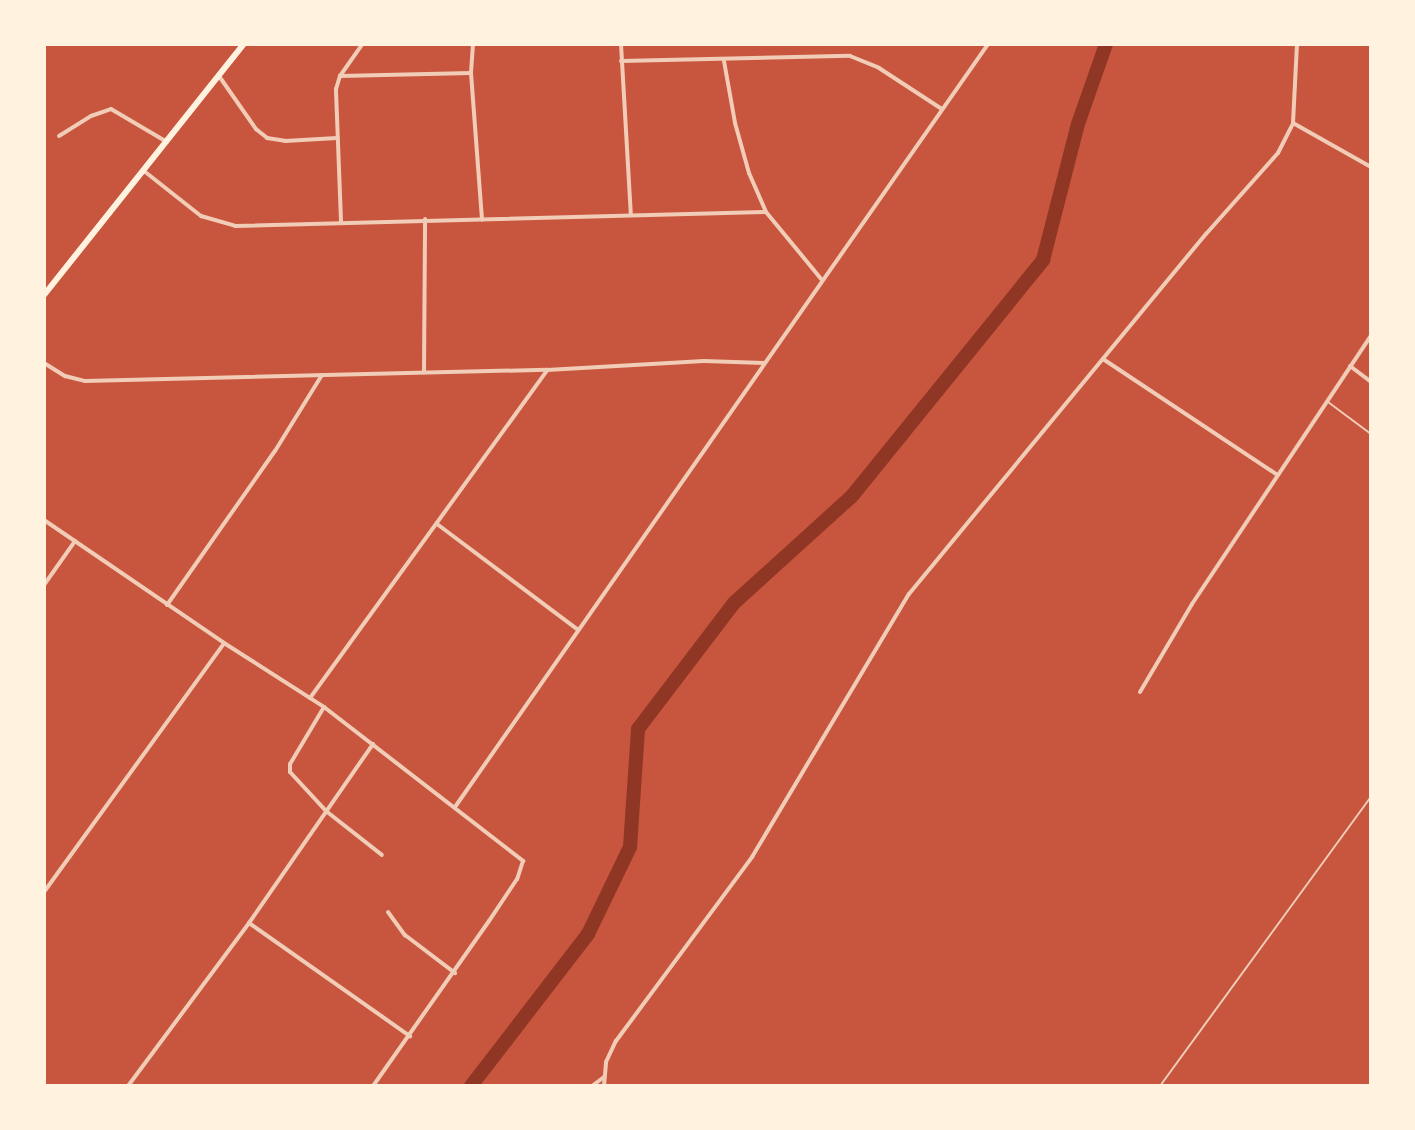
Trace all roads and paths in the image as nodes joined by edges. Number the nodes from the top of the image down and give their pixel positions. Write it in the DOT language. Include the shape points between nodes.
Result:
graph roads {
  1 [pos="244,44"];
  2 [pos="362,44"];
  3 [pos="473,44"];
  4 [pos="621,44"];
  5 [pos="988,44"];
  6 [pos="1297,44"];
  7 [pos="621,61"];
  8 [pos="724,61"];
  9 [pos="471,73"];
  10 [pos="219,76"];
  11 [pos="340,76"];
  12 [pos="942,109"];
  13 [pos="1293,123"];
  14 [pos="59,136"];
  15 [pos="337,138"];
  16 [pos="167,142"];
  17 [pos="1371,167"];
  18 [pos="142,170"];
  19 [pos="766,212"];
  20 [pos="631,215"];
  21 [pos="425,219"];
  22 [pos="482,220"];
  23 [pos="341,221"];
  24 [pos="822,280"];
  25 [pos="44,295"];
  26 [pos="1371,336"];
  27 [pos="1103,359"];
  28 [pos="44,363"];
  29 [pos="765,363"];
  30 [pos="1350,366"];
  31 [pos="547,370"];
  32 [pos="424,372"];
  33 [pos="322,375"];
  34 [pos="1371,382"];
  35 [pos="1327,401"];
  36 [pos="1371,434"];
  37 [pos="1276,474"];
  38 [pos="44,520"];
  39 [pos="437,524"];
  40 [pos="75,541"];
  41 [pos="44,585"];
  42 [pos="167,605"];
  43 [pos="578,630"];
  44 [pos="224,643"];
  45 [pos="1140,692"];
  46 [pos="310,698"];
  47 [pos="324,707"];
  48 [pos="373,744"];
  49 [pos="1371,797"];
  50 [pos="455,807"];
  51 [pos="326,811"];
  52 [pos="382,855"];
  53 [pos="44,892"];
  54 [pos="388,912"];
  55 [pos="249,923"];
  56 [pos="455,973"];
  57 [pos="410,1036"];
  58 [pos="604,1077"];
  59 [pos="128,1086"];
  60 [pos="373,1086"];
  61 [pos="592,1086"];
  62 [pos="604,1086"];
  63 [pos="1160,1086"];
  1 -- 10 [label="main road"];
  2 -- 11 [label="street"];
  3 -- 9 [label="street"];
  4 -- 7 [label="street"];
  5 -- 12 [label="street"];
  6 -- 13 [label="street"];
  7 -- 8 [label="street"];
  7 -- 20 [label="street"];
  8 -- 12 [label="street" via="850,56 879,68"];
  8 -- 19 [label="street" via="738,136"];
  9 -- 11 [label="street"];
  9 -- 22 [label="street"];
  10 -- 15 [label="street" via="267,138"];
  10 -- 16 [label="main road"];
  11 -- 15 [label="street"];
  12 -- 24 [label="street"];
  13 -- 17 [label="street"];
  13 -- 27 [label="street" via="1278,153"];
  14 -- 16 [label="street" via="111,109"];
  15 -- 23 [label="street"];
  16 -- 18 [label="main road"];
  18 -- 23 [label="street" via="211,220 257,227"];
  18 -- 25 [label="main road"];
  19 -- 20 [label="street"];
  19 -- 24 [label="street"];
  20 -- 22 [label="street"];
  21 -- 22 [label="street"];
  21 -- 23 [label="street"];
  21 -- 32 [label="street"];
  24 -- 29 [label="street"];
  26 -- 30 [label="street"];
  27 -- 37 [label="street"];
  27 -- 58 [label="street" via="909,594 752,857 616,1041"];
  28 -- 33 [label="street" via="85,381"];
  29 -- 31 [label="street"];
  29 -- 43 [label="street"];
  30 -- 34 [label="street"];
  30 -- 35 [label="street"];
  31 -- 32 [label="street"];
  31 -- 39 [label="street"];
  32 -- 33 [label="street"];
  33 -- 42 [label="street"];
  35 -- 36 [label="lane"];
  35 -- 37 [label="street"];
  37 -- 45 [label="street"];
  38 -- 40 [label="street"];
  39 -- 43 [label="street"];
  39 -- 46 [label="street"];
  40 -- 41 [label="street"];
  40 -- 42 [label="street"];
  42 -- 44 [label="street"];
  43 -- 50 [label="street"];
  44 -- 46 [label="street"];
  44 -- 53 [label="street"];
  46 -- 47 [label="street"];
  47 -- 48 [label="street"];
  47 -- 51 [label="street" via="290,768 296,783"];
  48 -- 50 [label="street"];
  48 -- 51 [label="street"];
  49 -- 63 [label="lane"];
  50 -- 56 [label="street" via="520,857 524,866"];
  51 -- 52 [label="street"];
  51 -- 55 [label="street"];
  54 -- 56 [label="street" via="405,935"];
  55 -- 57 [label="street"];
  55 -- 59 [label="street"];
  56 -- 57 [label="street"];
  57 -- 60 [label="street"];
  58 -- 61 [label="street"];
  58 -- 62 [label="street"];
}
